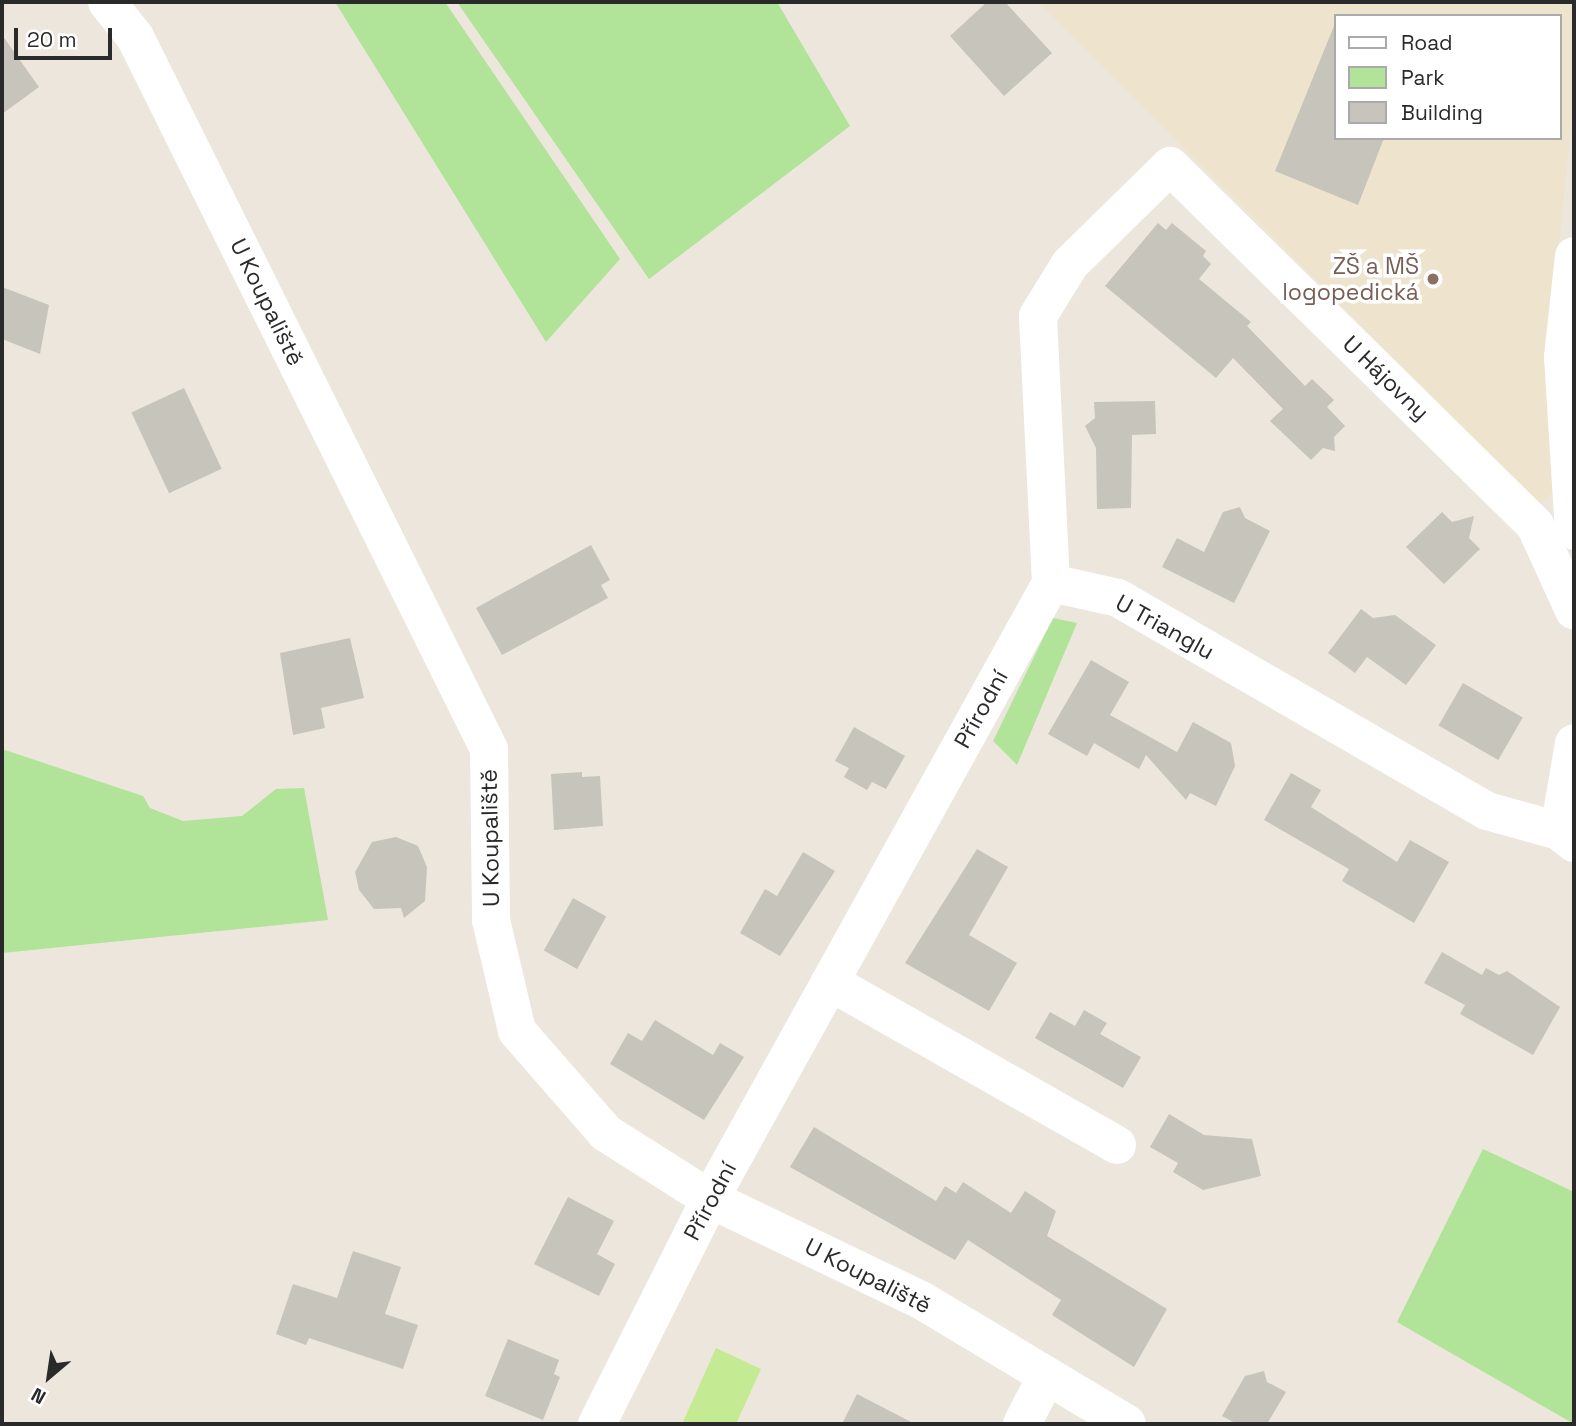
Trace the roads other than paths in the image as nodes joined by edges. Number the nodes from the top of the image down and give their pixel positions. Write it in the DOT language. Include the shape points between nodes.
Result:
graph roads {
  1 [pos="107,2"];
  2 [pos="1574,256"];
  3 [pos="1574,531"];
  4 [pos="1051,583"];
  5 [pos="1574,610"];
  6 [pos="1574,743"];
  7 [pos="1567,837"];
  8 [pos="830,982"];
  9 [pos="1117,1144"];
  10 [pos="710,1199"];
  11 [pos="1045,1379"];
  12 [pos="597,1424"];
  13 [pos="1022,1424"];
  14 [pos="1127,1424"];
  1 -- 10 [label="street, U Koupaliště" via="135,37 489,749 491,920 517,1031 606,1133"];
  2 -- 3 [label="street" via="1563,357"];
  4 -- 5 [label="street, U Hájovny" via="1038,316 1070,264 1170,166 1535,524"];
  4 -- 7 [label="street, U Trianglu" via="1118,598 1487,811"];
  4 -- 8 [label="street, Přírodní"];
  6 -- 7 [label="street"];
  8 -- 9 [label="street"];
  8 -- 10 [label="street, Přírodní"];
  10 -- 11 [label="street, U Koupaliště" via="921,1300"];
  10 -- 12 [label="street, Přírodní"];
  11 -- 13 [label="street"];
  11 -- 14 [label="street, U Koupaliště"];
}
